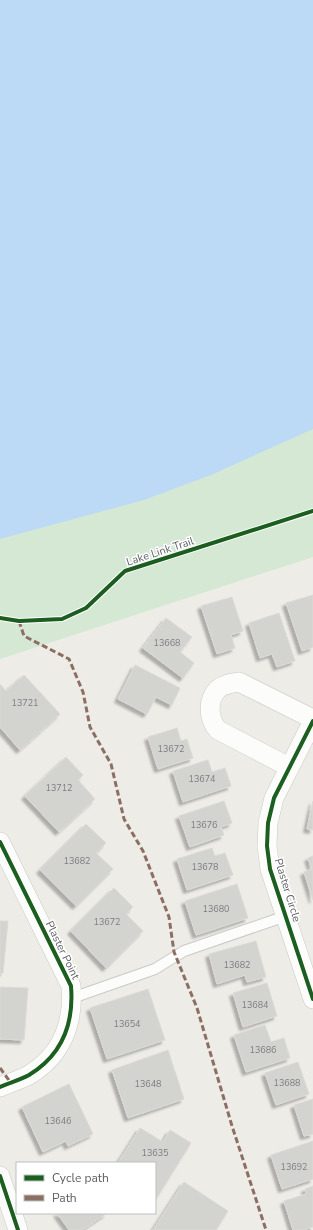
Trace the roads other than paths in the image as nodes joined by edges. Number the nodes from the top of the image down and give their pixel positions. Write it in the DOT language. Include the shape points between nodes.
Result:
graph roads {
  1 [pos="313,720"];
  2 [pos="290,767"];
  3 [pos="0,842"];
  4 [pos="286,916"];
  5 [pos="72,998"];
  6 [pos="313,999"];
  7 [pos="0,1087"];
  8 [pos="0,1176"];
  9 [pos="18,1230"];
  1 -- 2 [label="street, Plaster Circle"];
  1 -- 2 [label="street, Plaster Circle" via="239,682 227,684 213,697 210,704 211,714 214,726 218,730"];
  2 -- 4 [label="street, Plaster Circle" via="274,798 268,823 267,846 270,869"];
  3 -- 5 [label="street, Plaster Point" via="71,986"];
  4 -- 5 [label="lane" via="184,951 155,969"];
  4 -- 6 [label="street, Plaster Circle"];
  5 -- 7 [label="street, Plaster Point" via="71,1019 64,1038 51,1057 29,1076"];
  8 -- 9 [label="street"];
}
